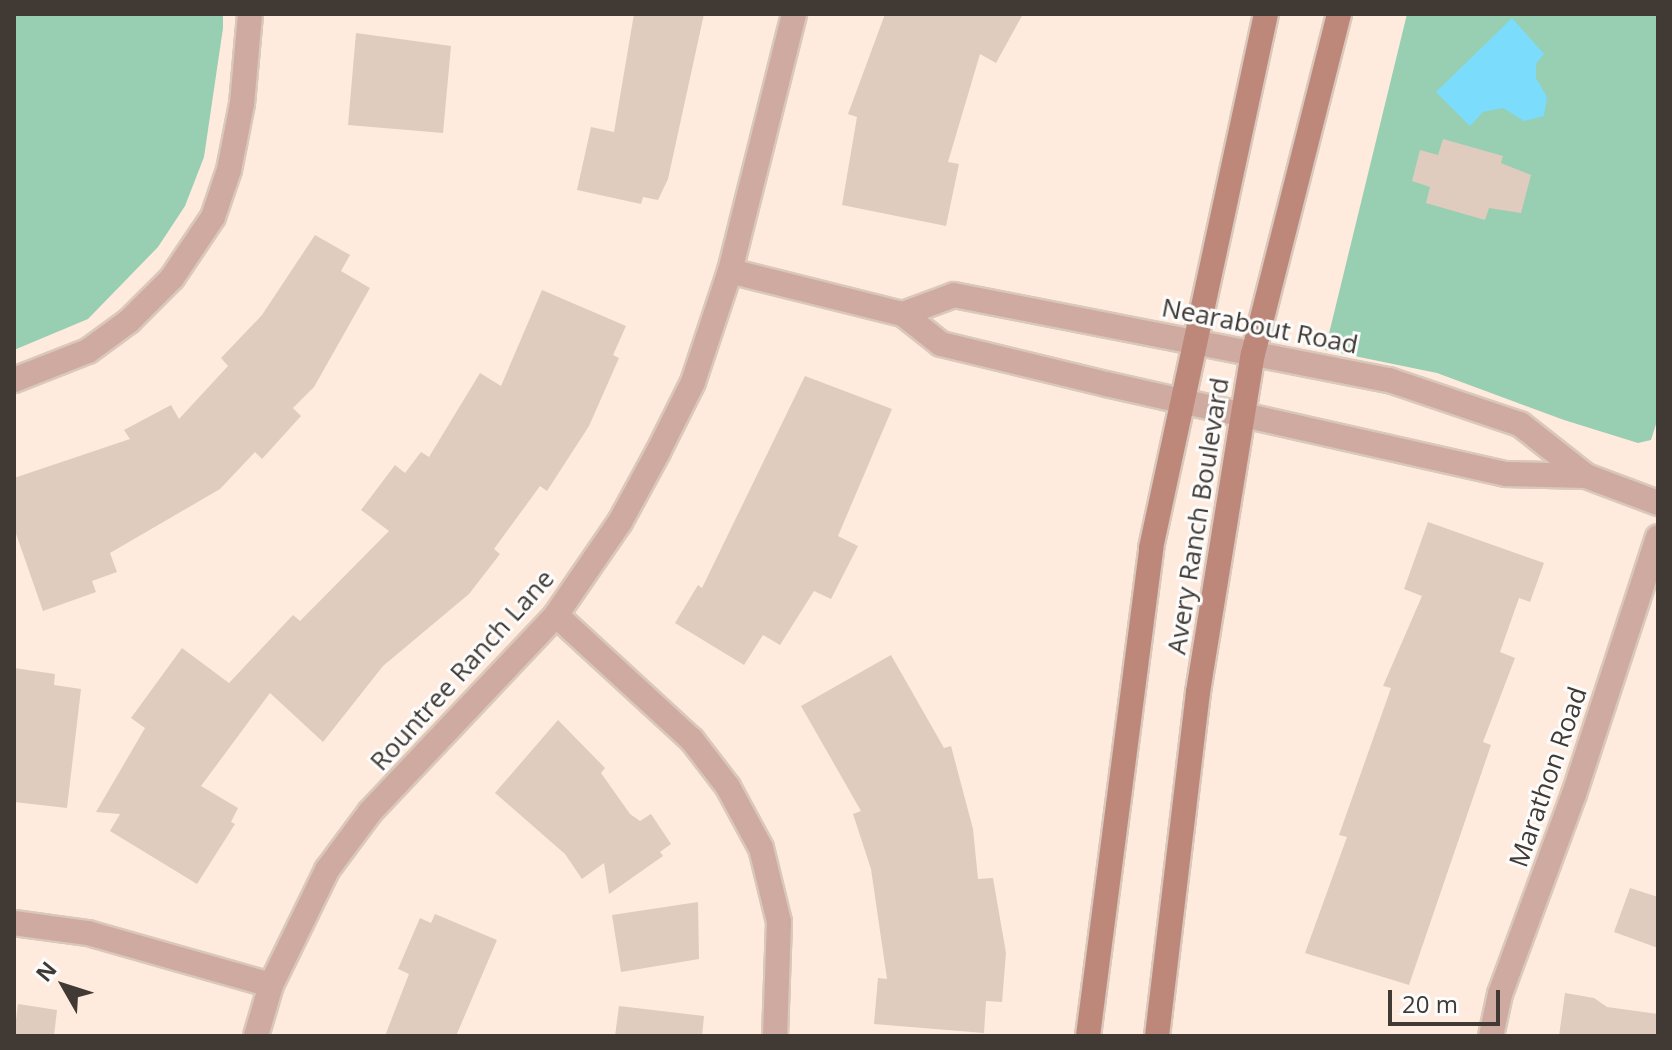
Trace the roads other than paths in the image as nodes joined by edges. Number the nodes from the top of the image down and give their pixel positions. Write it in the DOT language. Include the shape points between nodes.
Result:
graph roads {
  1 [pos="250,14"];
  2 [pos="794,14"];
  3 [pos="1266,14"];
  4 [pos="1339,14"];
  5 [pos="730,271"];
  6 [pos="903,314"];
  7 [pos="1193,342"];
  8 [pos="1253,354"];
  9 [pos="14,380"];
  10 [pos="1180,400"];
  11 [pos="1243,414"];
  12 [pos="1586,476"];
  13 [pos="1658,503"];
  14 [pos="1658,537"];
  15 [pos="556,615"];
  16 [pos="14,923"];
  17 [pos="271,985"];
  18 [pos="256,1036"];
  19 [pos="775,1036"];
  20 [pos="1088,1036"];
  21 [pos="1157,1036"];
  22 [pos="1491,1036"];
  1 -- 9 [label="street" via="239,117 213,217 172,278 129,321 88,351"];
  2 -- 5 [label="street, Rountree Ranch Lane"];
  3 -- 7 [label="main road, Avery Ranch Boulevard"];
  4 -- 8 [label="main road, Avery Ranch Boulevard"];
  5 -- 6 [label="street, Nearabout Road"];
  5 -- 15 [label="street, Rountree Ranch Lane" via="693,382 658,452 620,522"];
  6 -- 7 [label="street, Nearabout Road" via="954,295"];
  6 -- 10 [label="street, Nearabout Road" via="941,344"];
  7 -- 8 [label="street, Nearabout Road"];
  7 -- 10 [label="main road, Avery Ranch Boulevard"];
  8 -- 11 [label="main road, Avery Ranch Boulevard"];
  8 -- 12 [label="street, Nearabout Road" via="1389,380 1520,424"];
  10 -- 11 [label="street, Nearabout Road"];
  10 -- 20 [label="main road, Avery Ranch Boulevard" via="1151,548"];
  11 -- 12 [label="street, Nearabout Road" via="1506,474"];
  11 -- 21 [label="main road, Avery Ranch Boulevard" via="1198,692"];
  12 -- 13 [label="street, Nearabout Road"];
  14 -- 22 [label="street, Marathon Road" via="1574,794 1500,994"];
  15 -- 17 [label="street, Rountree Ranch Lane" via="370,812 327,870"];
  15 -- 19 [label="street" via="692,740 728,787 761,848 779,922"];
  16 -- 17 [label="street" via="88,933"];
  17 -- 18 [label="street, Rountree Ranch Lane"];
}
